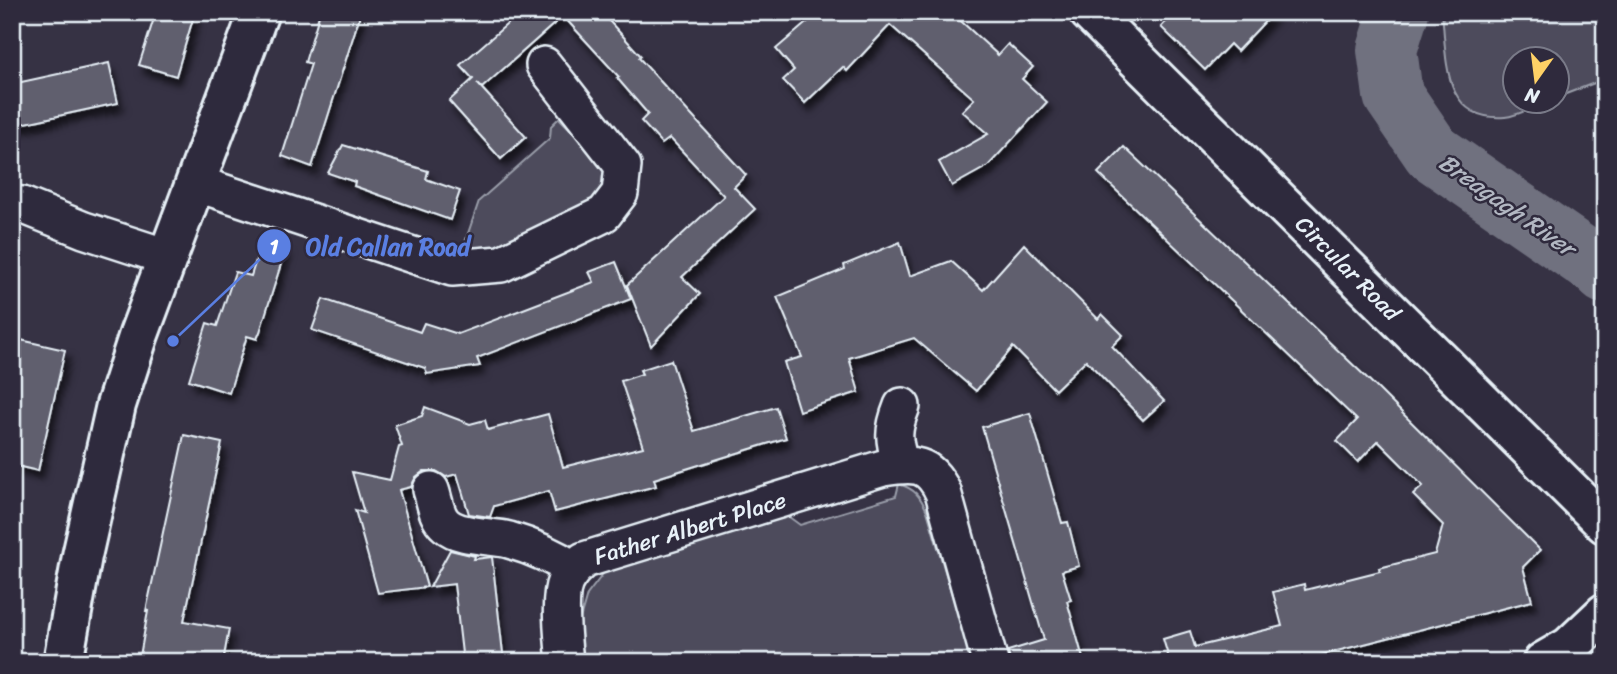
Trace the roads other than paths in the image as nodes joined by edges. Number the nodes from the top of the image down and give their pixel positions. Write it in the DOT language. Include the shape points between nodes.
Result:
graph roads {
  1 [pos="259,12"];
  2 [pos="1089,12"];
  3 [pos="544,65"];
  4 [pos="195,183"];
  5 [pos="12,204"];
  6 [pos="167,257"];
  7 [pos="902,406"];
  8 [pos="901,465"];
  9 [pos="431,490"];
  10 [pos="1605,524"];
  11 [pos="573,569"];
  12 [pos="1605,613"];
  13 [pos="63,662"];
  14 [pos="565,662"];
  15 [pos="990,662"];
  16 [pos="1543,662"];
  1 -- 4 [label="street"];
  2 -- 10 [label="street, Circular Road"];
  3 -- 4 [label="street" via="623,166 633,191 604,214 501,264 452,268"];
  4 -- 6 [label="street"];
  5 -- 6 [label="street"];
  6 -- 13 [label="street" via="116,405"];
  7 -- 8 [label="street" via="893,441"];
  8 -- 11 [label="street, Father Albert Place" via="584,560"];
  8 -- 15 [label="street, Father Albert Place" via="918,466 935,475 943,492"];
  9 -- 11 [label="street" via="447,526 551,554"];
  11 -- 14 [label="street, Father Albert Place" via="564,584 561,631"];
  12 -- 16 [label="street" via="1569,647"];
}
